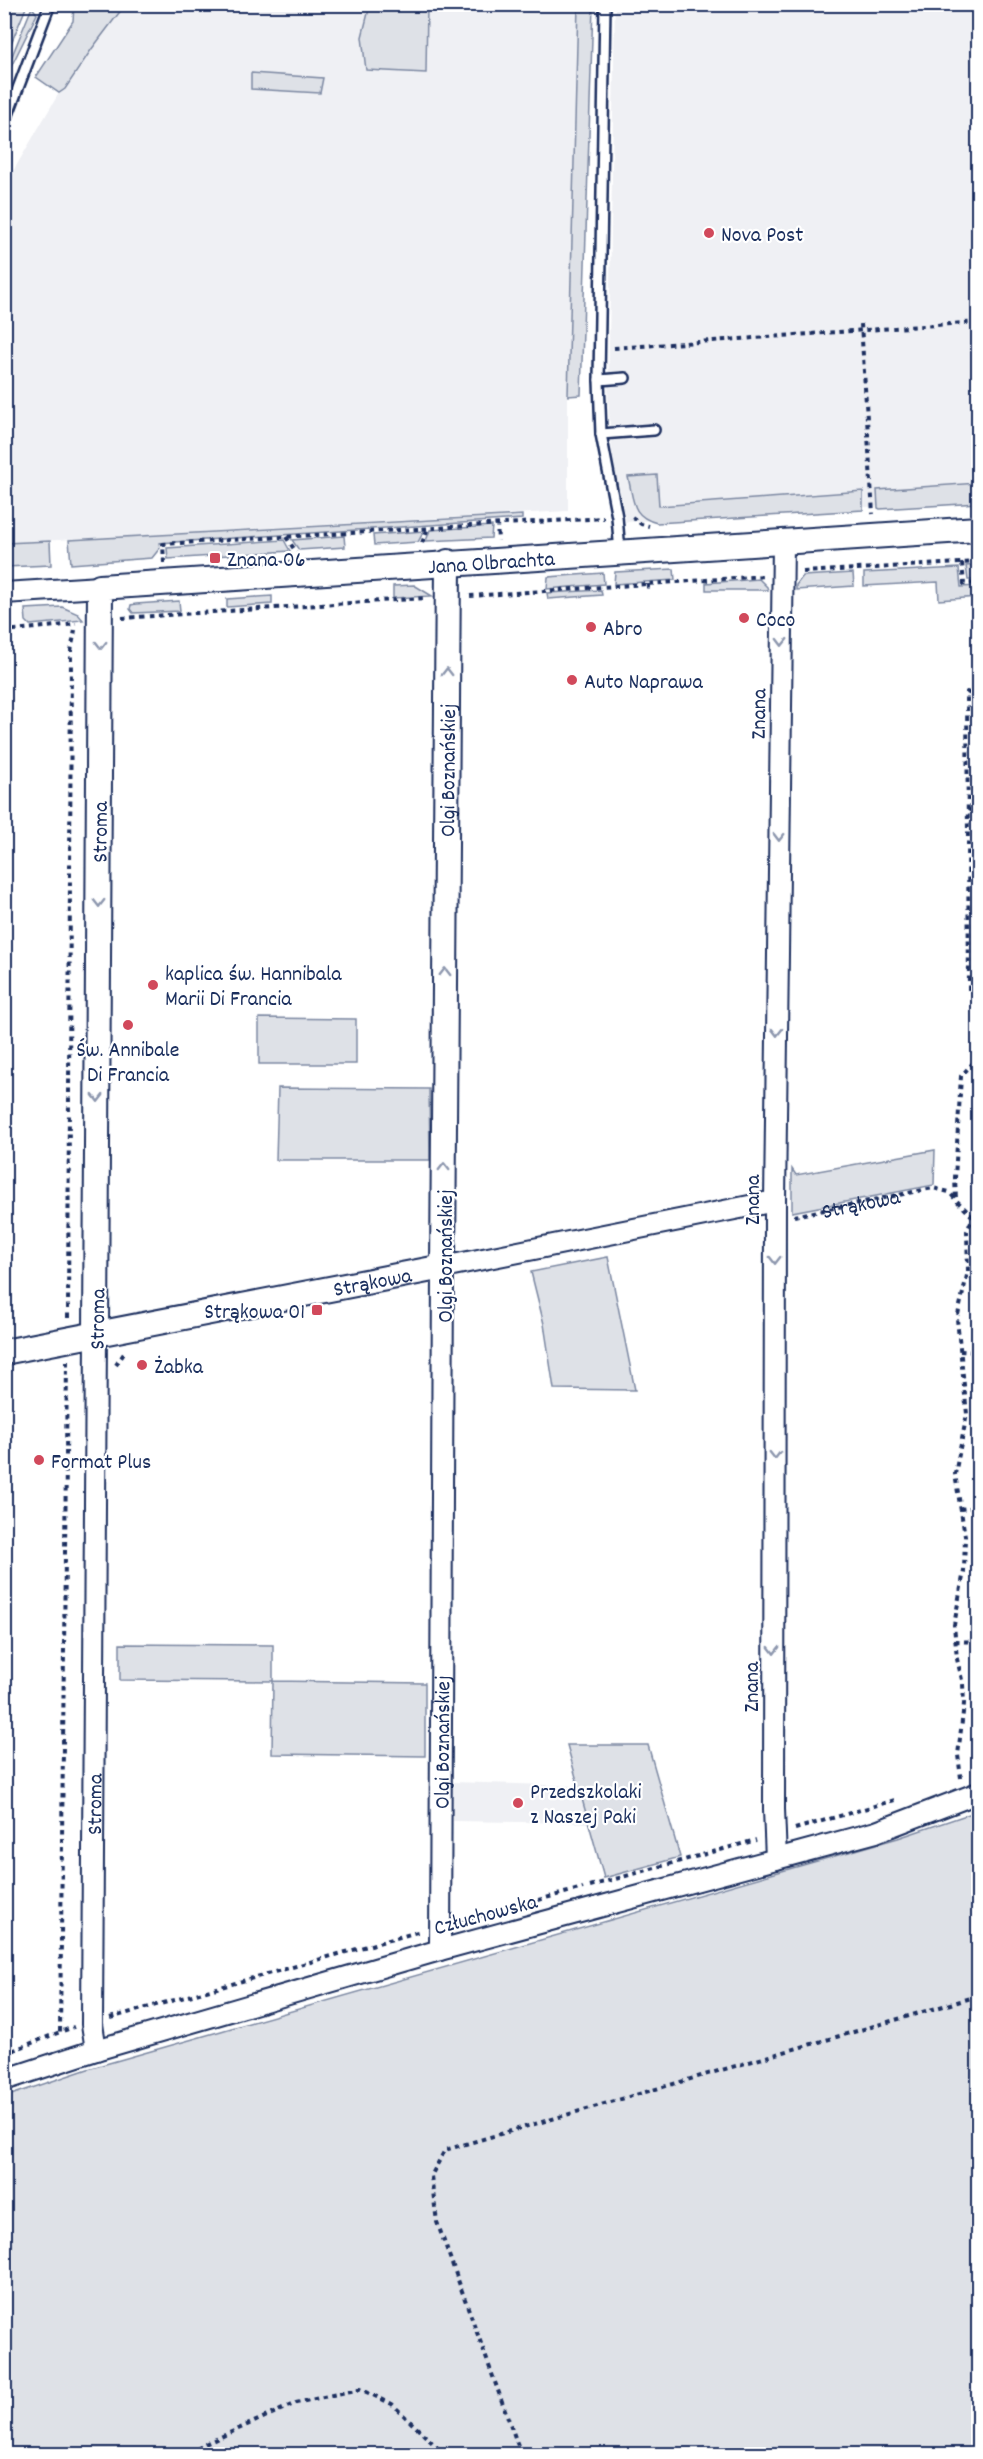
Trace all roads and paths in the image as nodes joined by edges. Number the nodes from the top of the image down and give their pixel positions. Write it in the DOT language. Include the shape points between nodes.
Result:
graph roads {
  1 [pos="50,4"];
  2 [pos="605,4"];
  3 [pos="4,125"];
  4 [pos="978,322"];
  5 [pos="861,324"];
  6 [pos="862,332"];
  7 [pos="598,349"];
  8 [pos="625,378"];
  9 [pos="599,380"];
  10 [pos="654,430"];
  11 [pos="601,434"];
  12 [pos="884,514"];
  13 [pos="617,517"];
  14 [pos="497,523"];
  15 [pos="428,528"];
  16 [pos="657,528"];
  17 [pos="978,529"];
  18 [pos="286,537"];
  19 [pos="783,542"];
  20 [pos="498,544"];
  21 [pos="420,546"];
  22 [pos="620,552"];
  23 [pos="297,554"];
  24 [pos="448,562"];
  25 [pos="978,562"];
  26 [pos="164,563"];
  27 [pos="962,563"];
  28 [pos="796,574"];
  29 [pos="770,576"];
  30 [pos="978,583"];
  31 [pos="648,584"];
  32 [pos="500,586"];
  33 [pos="100,587"];
  34 [pos="648,592"];
  35 [pos="4,593"];
  36 [pos="501,594"];
  37 [pos="479,596"];
  38 [pos="462,597"];
  39 [pos="432,599"];
  40 [pos="479,604"];
  41 [pos="114,620"];
  42 [pos="76,624"];
  43 [pos="84,624"];
  44 [pos="4,631"];
  45 [pos="978,698"];
  46 [pos="968,809"];
  47 [pos="978,814"];
  48 [pos="978,994"];
  49 [pos="978,1063"];
  50 [pos="956,1200"];
  51 [pos="775,1201"];
  52 [pos="978,1213"];
  53 [pos="973,1217"];
  54 [pos="788,1218"];
  55 [pos="443,1268"];
  56 [pos="68,1300"];
  57 [pos="96,1301"];
  58 [pos="96,1333"];
  59 [pos="56,1341"];
  60 [pos="129,1344"];
  61 [pos="960,1351"];
  62 [pos="4,1352"];
  63 [pos="978,1352"];
  64 [pos="67,1366"];
  65 [pos="95,1366"];
  66 [pos="978,1507"];
  67 [pos="960,1509"];
  68 [pos="955,1641"];
  69 [pos="978,1642"];
  70 [pos="974,1785"];
  71 [pos="904,1798"];
  72 [pos="775,1835"];
  73 [pos="777,1859"];
  74 [pos="440,1926"];
  75 [pos="440,1950"];
  76 [pos="978,1996"];
  77 [pos="92,2024"];
  78 [pos="60,2032"];
  79 [pos="96,2050"];
  80 [pos="4,2054"];
  81 [pos="4,2080"];
  82 [pos="190,2454"];
  83 [pos="444,2454"];
  84 [pos="521,2454"];
  1 -- 3 [label="lane"];
  2 -- 7 [label="lane"];
  4 -- 6 [label="path"];
  5 -- 6 [label="path"];
  6 -- 7 [label="path"];
  6 -- 12 [label="path" via="873,515"];
  7 -- 9 [label="lane"];
  8 -- 9 [label="lane"];
  9 -- 11 [label="lane"];
  10 -- 11 [label="lane"];
  11 -- 13 [label="lane"];
  13 -- 14 [label="path"];
  13 -- 16 [label="path" via="634,517 641,524"];
  13 -- 22 [label="lane"];
  14 -- 15 [label="path"];
  14 -- 20 [label="path"];
  15 -- 18 [label="path"];
  15 -- 21 [label="path"];
  17 -- 19 [label="street, Jana Olbrachta"];
  18 -- 23 [label="path"];
  18 -- 26 [label="path" via="163,544"];
  19 -- 22 [label="street, Jana Olbrachta"];
  19 -- 51 [label="street, Znana, one-way"];
  22 -- 24 [label="street, Jana Olbrachta"];
  24 -- 33 [label="street, Jana Olbrachta"];
  55 -- 24 [label="street, Olgi Boznańskiej, one-way"];
  25 -- 27 [label="path"];
  27 -- 28 [label="path"];
  27 -- 30 [label="path" via="964,584"];
  29 -- 31 [label="path"];
  31 -- 34 [label="path"];
  31 -- 36 [label="path"];
  32 -- 36 [label="path"];
  33 -- 35 [label="street, Jana Olbrachta"];
  33 -- 57 [label="street, Stroma, one-way"];
  36 -- 37 [label="path"];
  37 -- 38 [label="path"];
  37 -- 40 [label="path"];
  39 -- 41 [label="path"];
  42 -- 43 [label="path"];
  42 -- 44 [label="path"];
  42 -- 56 [label="path" via="71,663"];
  45 -- 46 [label="path" via="968,692"];
  46 -- 47 [label="path"];
  46 -- 48 [label="path" via="969,990"];
  49 -- 50 [label="path" via="961,1076"];
  50 -- 53 [label="path"];
  50 -- 54 [label="path, Strąkowa" via="949,1192 933,1188"];
  51 -- 55 [label="street, Strąkowa"];
  51 -- 72 [label="street, Znana, one-way"];
  52 -- 53 [label="path"];
  53 -- 61 [label="path" via="967,1231 968,1271 957,1319"];
  55 -- 58 [label="street, Strąkowa"];
  55 -- 74 [label="street, Olgi Boznańskiej"];
  56 -- 57 [label="path"];
  56 -- 59 [label="path" via="68,1320 55,1329"];
  57 -- 58 [label="street, Stroma"];
  58 -- 59 [label="street, Strąkowa"];
  58 -- 65 [label="street, Stroma"];
  59 -- 62 [label="street, Strąkowa"];
  59 -- 64 [label="path" via="67,1357"];
  60 -- 65 [label="path" via="117,1365"];
  61 -- 63 [label="path"];
  61 -- 67 [label="path" via="967,1414 955,1474"];
  64 -- 65 [label="path"];
  64 -- 78 [label="path"];
  65 -- 77 [label="street, Stroma"];
  66 -- 67 [label="path"];
  67 -- 68 [label="path" via="965,1536 964,1571"];
  68 -- 69 [label="path"];
  68 -- 70 [label="path" via="964,1704 958,1755 961,1781"];
  70 -- 73 [label="street, Człuchowska" via="876,1832"];
  71 -- 72 [label="path"];
  72 -- 73 [label="street, Znana"];
  72 -- 74 [label="path"];
  73 -- 75 [label="street, Człuchowska"];
  74 -- 75 [label="street, Olgi Boznańskiej"];
  74 -- 77 [label="path"];
  75 -- 79 [label="street, Człuchowska"];
  76 -- 84 [label="path" via="445,2150 431,2176 437,2222"];
  77 -- 78 [label="path"];
  77 -- 79 [label="street, Stroma"];
  78 -- 80 [label="path"];
  79 -- 81 [label="street, Człuchowska"];
  82 -- 83 [label="path" via="296,2403 360,2389 392,2404"];
}
